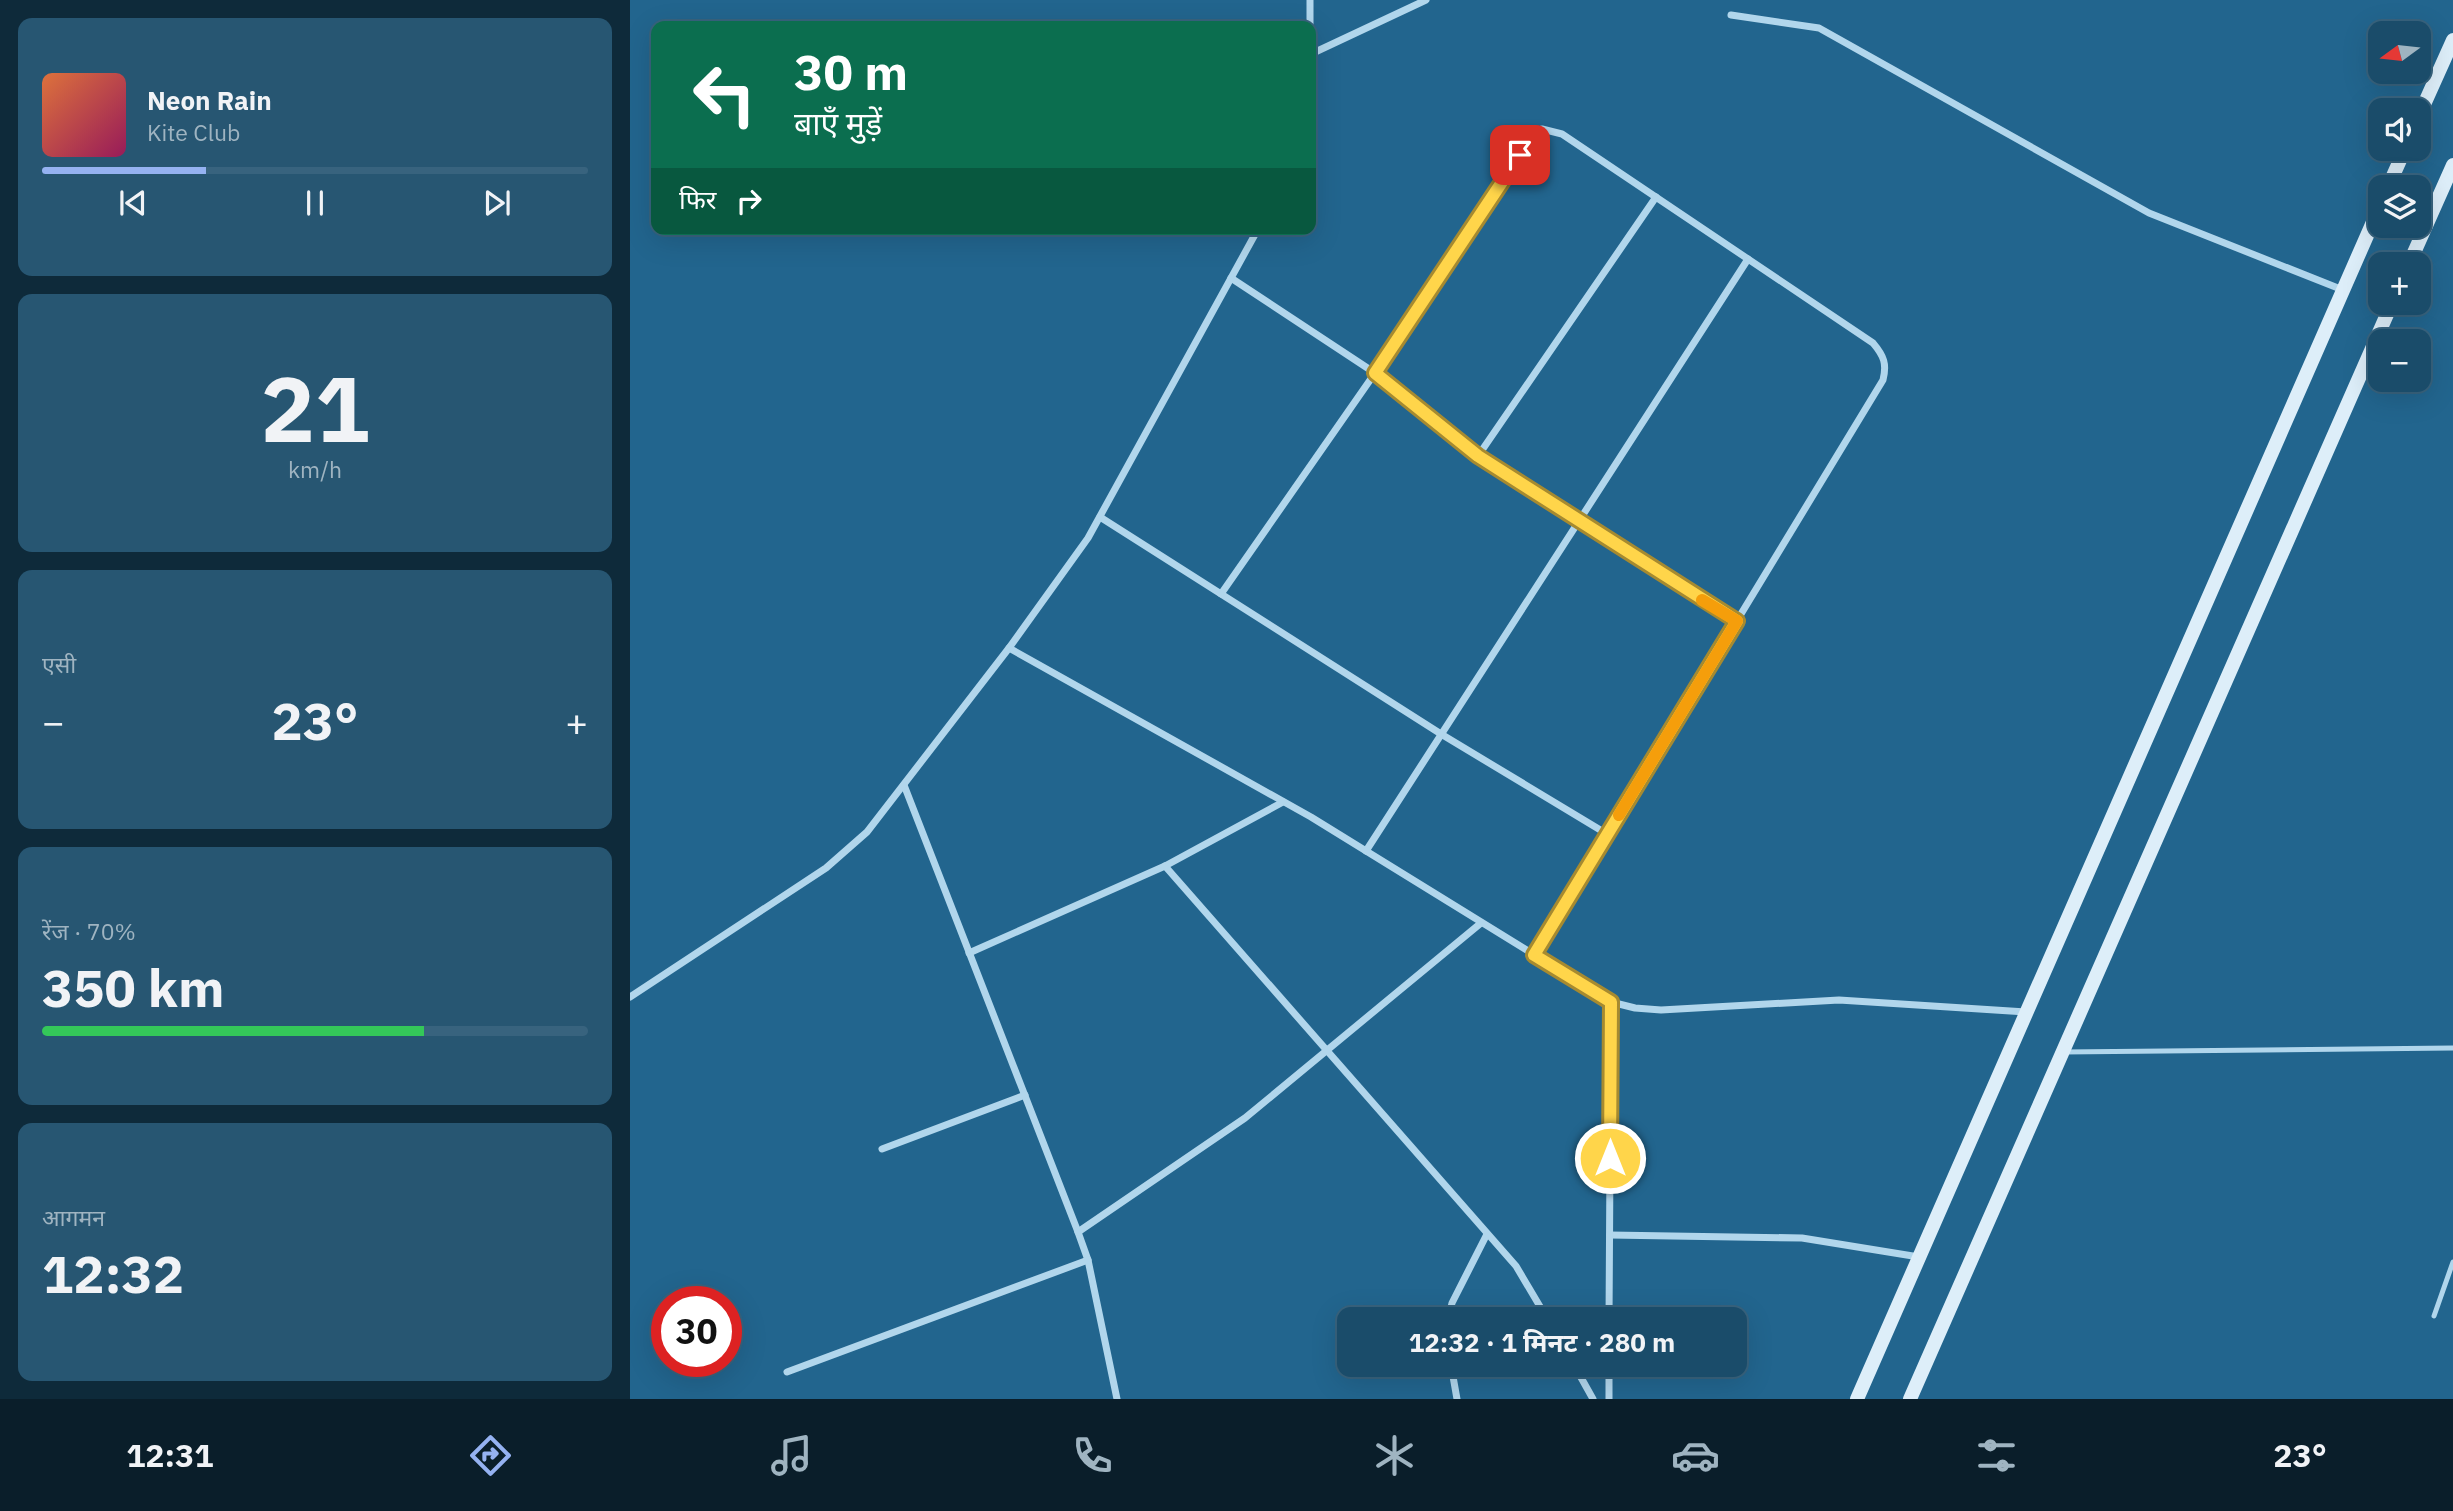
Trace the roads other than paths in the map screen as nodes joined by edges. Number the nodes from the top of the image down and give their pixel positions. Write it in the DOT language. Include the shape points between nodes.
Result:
graph roads {
  1 [pos="1310,0"];
  2 [pos="1426,0"];
  3 [pos="1731,15"];
  4 [pos="1310,21"];
  5 [pos="2453,40"];
  6 [pos="1316,52"];
  7 [pos="2427,98"];
  8 [pos="2453,165"];
  9 [pos="1656,197"];
  10 [pos="2368,233"];
  11 [pos="1255,235"];
  12 [pos="2414,252"];
  13 [pos="1748,259"];
  14 [pos="1231,278"];
  15 [pos="2343,290"];
  16 [pos="2387,315"];
  17 [pos="1375,373"];
  18 [pos="1478,456"];
  19 [pos="1100,517"];
  20 [pos="1578,522"];
  21 [pos="1221,594"];
  22 [pos="1737,621"];
  23 [pos="1009,648"];
  24 [pos="1441,734"];
  25 [pos="904,785"];
  26 [pos="1283,802"];
  27 [pos="1607,834"];
  28 [pos="1366,851"];
  29 [pos="1165,866"];
  30 [pos="1481,923"];
  31 [pos="969,953"];
  32 [pos="1534,955"];
  33 [pos="630,997"];
  34 [pos="1611,1002"];
  35 [pos="2026,1012"];
  36 [pos="2453,1048"];
  37 [pos="1328,1052"];
  38 [pos="2064,1052"];
  39 [pos="1025,1095"];
  40 [pos="882,1149"];
  41 [pos="1078,1232"];
  42 [pos="1488,1234"];
  43 [pos="1610,1235"];
  44 [pos="1919,1257"];
  45 [pos="1088,1260"];
  46 [pos="2453,1262"];
  47 [pos="1451,1307"];
  48 [pos="1541,1307"];
  49 [pos="1609,1307"];
  50 [pos="2434,1316"];
  51 [pos="787,1372"];
  52 [pos="1453,1377"];
  53 [pos="1581,1377"];
  54 [pos="1609,1377"];
  55 [pos="1118,1399"];
  56 [pos="1457,1399"];
  57 [pos="1593,1399"];
  58 [pos="1609,1399"];
  59 [pos="1857,1399"];
  60 [pos="1910,1399"];
  1 -- 4 [label="street"];
  2 -- 6 [label="street"];
  3 -- 15 [label="street" via="1797,22 1842,38 2149,213"];
  5 -- 7 [label="main road"];
  8 -- 12 [label="main road"];
  9 -- 13 [label="street"];
  9 -- 17 [label="street" via="1562,134 1552,129 1534,133"];
  9 -- 18 [label="street"];
  10 -- 15 [label="main road"];
  11 -- 14 [label="street"];
  13 -- 20 [label="street"];
  13 -- 22 [label="street" via="1873,343 1886,366 1883,380"];
  14 -- 17 [label="street"];
  14 -- 19 [label="street"];
  15 -- 35 [label="main road"];
  16 -- 38 [label="main road"];
  17 -- 18 [label="street"];
  17 -- 21 [label="street"];
  18 -- 20 [label="street"];
  19 -- 21 [label="street"];
  19 -- 23 [label="street"];
  20 -- 22 [label="street"];
  20 -- 24 [label="street"];
  21 -- 24 [label="street"];
  22 -- 27 [label="street"];
  23 -- 25 [label="street"];
  23 -- 26 [label="street"];
  24 -- 27 [label="street"];
  24 -- 28 [label="street"];
  25 -- 31 [label="street"];
  25 -- 33 [label="street" via="867,832 826,869"];
  26 -- 28 [label="street"];
  26 -- 29 [label="street"];
  27 -- 32 [label="street"];
  28 -- 30 [label="street"];
  29 -- 31 [label="street"];
  29 -- 37 [label="street"];
  30 -- 32 [label="street"];
  30 -- 37 [label="street"];
  31 -- 39 [label="street"];
  32 -- 34 [label="street"];
  34 -- 35 [label="street" via="1661,1010 1839,1000"];
  34 -- 43 [label="street"];
  35 -- 44 [label="main road"];
  36 -- 38 [label="lane"];
  37 -- 41 [label="street" via="1232,1128"];
  37 -- 42 [label="street"];
  38 -- 60 [label="main road"];
  39 -- 40 [label="street"];
  39 -- 41 [label="street"];
  41 -- 45 [label="street"];
  42 -- 47 [label="street"];
  42 -- 48 [label="street" via="1528,1282"];
  43 -- 44 [label="street" via="1802,1238"];
  43 -- 49 [label="street"];
  44 -- 59 [label="main road"];
  45 -- 51 [label="street"];
  45 -- 55 [label="street"];
  46 -- 50 [label="lane"];
  52 -- 56 [label="street"];
  53 -- 57 [label="street"];
  54 -- 58 [label="street"];
}
